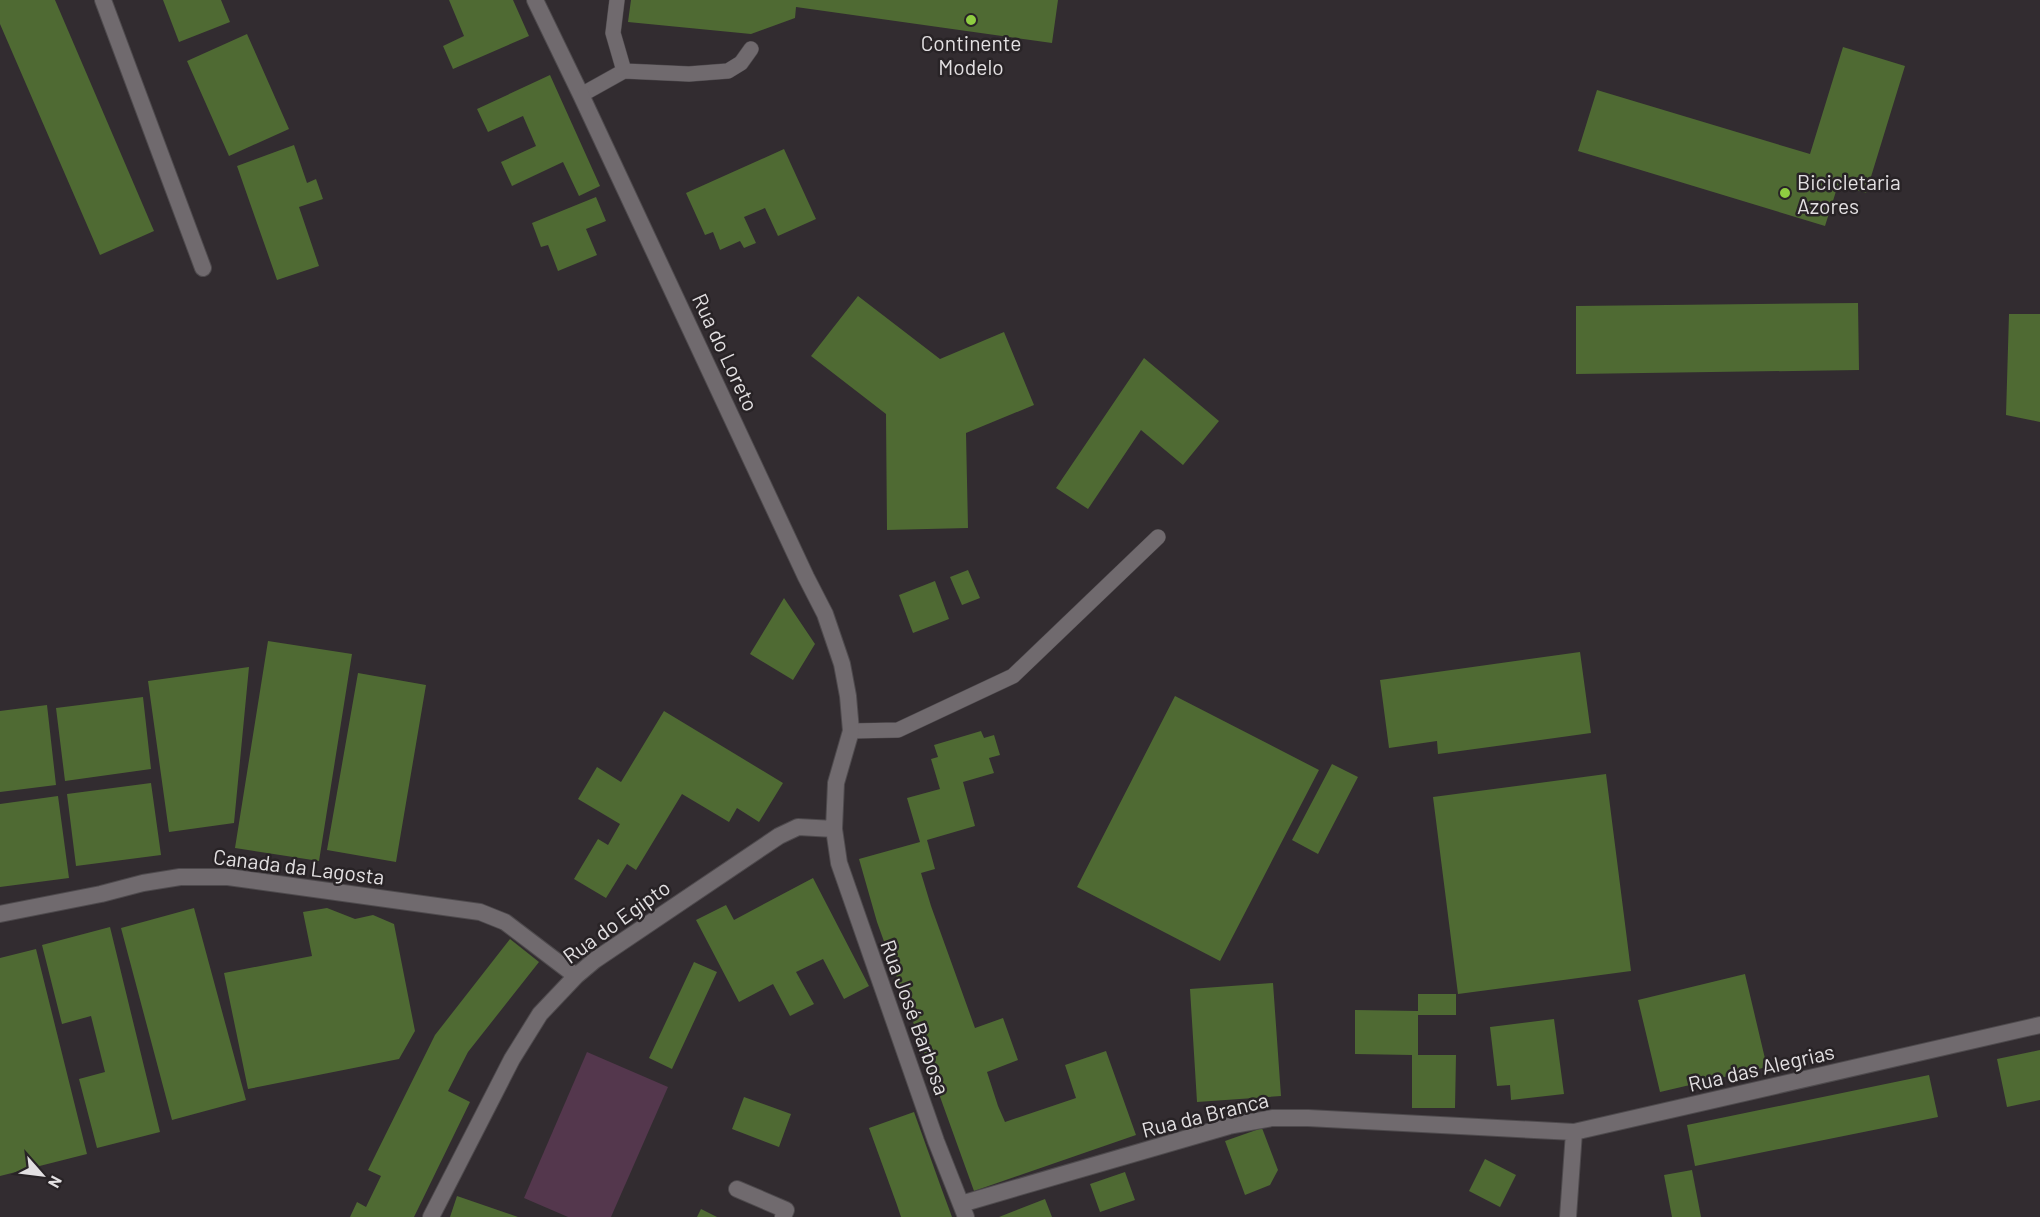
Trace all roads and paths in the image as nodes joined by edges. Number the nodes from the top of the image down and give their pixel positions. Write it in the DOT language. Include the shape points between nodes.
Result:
graph roads {
  1 [pos="103,0"];
  2 [pos="535,0"];
  3 [pos="617,0"];
  4 [pos="751,49"];
  5 [pos="624,71"];
  6 [pos="581,95"];
  7 [pos="203,268"];
  8 [pos="1158,537"];
  9 [pos="851,731"];
  10 [pos="834,829"];
  11 [pos="0,914"];
  12 [pos="576,976"];
  13 [pos="2040,1025"];
  14 [pos="1574,1132"];
  15 [pos="737,1189"];
  16 [pos="963,1211"];
  17 [pos="431,1217"];
  18 [pos="783,1217"];
  19 [pos="1568,1217"];
  1 -- 7 [label="street"];
  2 -- 6 [label="street, Rua do Loreto"];
  3 -- 5 [label="lane" via="613,33"];
  4 -- 5 [label="lane" via="741,63 728,71"];
  5 -- 6 [label="lane"];
  6 -- 9 [label="street, Rua do Loreto" via="825,614 842,664"];
  8 -- 9 [label="lane" via="1013,676 898,730"];
  9 -- 10 [label="street, Rua José Barbosa" via="836,783"];
  10 -- 12 [label="street, Rua do Egipto" via="798,828 779,836"];
  10 -- 16 [label="street, Rua José Barbosa" via="838,863"];
  11 -- 12 [label="street, Canada da Lagosta" via="143,883 180,877 228,877 480,912 505,922"];
  12 -- 17 [label="street, Rua do Egipto" via="540,1014 512,1059"];
  13 -- 14 [label="street, Rua das Alegrias"];
  14 -- 16 [label="street, Rua da Branca" via="1272,1118 1229,1126"];
  14 -- 19 [label="street"];
  15 -- 18 [label="street" via="786,1210"];
}
